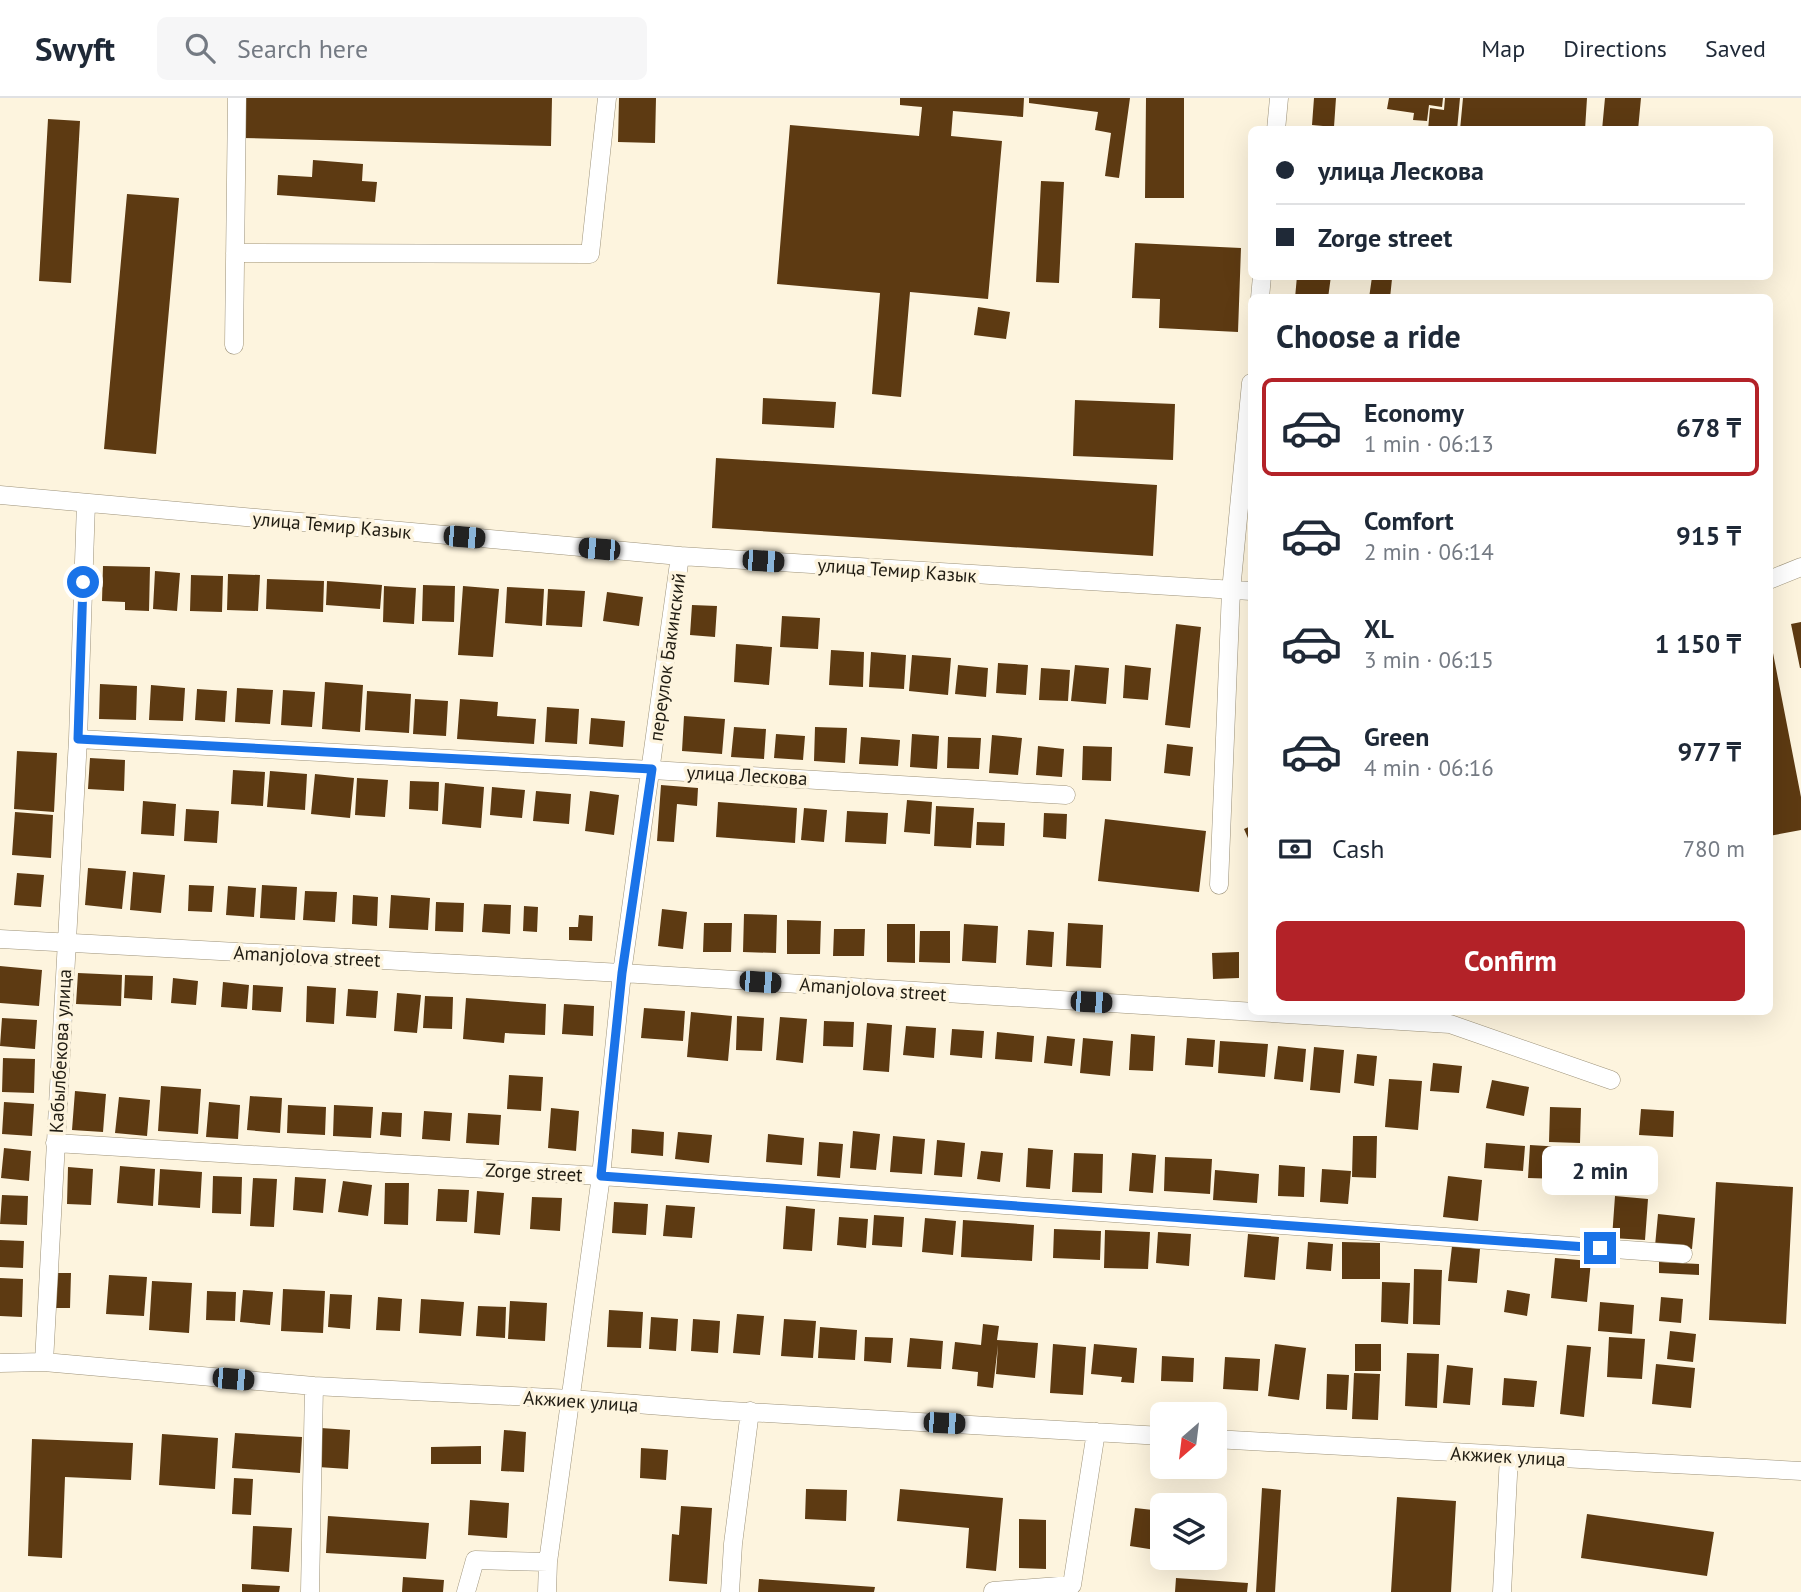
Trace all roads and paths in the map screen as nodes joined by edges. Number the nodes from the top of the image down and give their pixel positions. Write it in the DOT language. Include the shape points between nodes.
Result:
graph roads {
  1 [pos="237,98"];
  2 [pos="607,98"];
  3 [pos="1279,98"];
  4 [pos="1276,126"];
  5 [pos="235,253"];
  6 [pos="234,345"];
  7 [pos="1248,414"];
  8 [pos="0,495"];
  9 [pos="86,503"];
  10 [pos="680,556"];
  11 [pos="1801,568"];
  12 [pos="1773,578"];
  13 [pos="1231,591"];
  14 [pos="1248,592"];
  15 [pos="78,739"];
  16 [pos="652,769"];
  17 [pos="1066,794"];
  18 [pos="1220,885"];
  19 [pos="0,939"];
  20 [pos="65,942"];
  21 [pos="622,973"];
  22 [pos="1248,1012"];
  23 [pos="1304,1015"];
  24 [pos="1611,1080"];
  25 [pos="55,1143"];
  26 [pos="601,1176"];
  27 [pos="1683,1254"];
  28 [pos="44,1362"];
  29 [pos="0,1363"];
  30 [pos="314,1386"];
  31 [pos="571,1399"];
  32 [pos="750,1412"];
  33 [pos="1096,1432"];
  34 [pos="1150,1435"];
  35 [pos="1227,1440"];
  36 [pos="1509,1456"];
  37 [pos="1801,1471"];
  38 [pos="548,1562"];
  39 [pos="993,1591"];
  40 [pos="310,1592"];
  41 [pos="466,1592"];
  42 [pos="547,1592"];
  43 [pos="730,1592"];
  44 [pos="1502,1592"];
  1 -- 5 [label="street"];
  2 -- 5 [label="street" via="590,254"];
  3 -- 4 [label="street"];
  5 -- 6 [label="street"];
  7 -- 13 [label="street"];
  8 -- 9 [label="street, улица Темир Казык"];
  9 -- 10 [label="street, улица Темир Казык"];
  9 -- 15 [label="street"];
  10 -- 13 [label="street, улица Темир Казык"];
  10 -- 16 [label="street, переулок Бакинский"];
  11 -- 12 [label="street"];
  13 -- 14 [label="street, улица Темир Казык"];
  13 -- 18 [label="street"];
  15 -- 16 [label="street, улица Лескова"];
  15 -- 20 [label="street, Кабылбекова улица"];
  16 -- 17 [label="street, улица Лескова"];
  16 -- 21 [label="street, переулок Бакинский"];
  19 -- 20 [label="street, Amanjolova street"];
  20 -- 21 [label="street, Amanjolova street"];
  20 -- 25 [label="street, Кабылбекова улица"];
  21 -- 22 [label="street, Amanjolova street"];
  21 -- 26 [label="street, переулок Бакинский"];
  23 -- 24 [label="street, Amanjolova street" via="1450,1024"];
  25 -- 26 [label="street, Zorge street"];
  25 -- 28 [label="street, Кабылбекова улица"];
  26 -- 27 [label="street, Zorge street"];
  26 -- 31 [label="street, переулок Бакинский"];
  28 -- 29 [label="street, Акжиек улица"];
  28 -- 30 [label="street, Акжиек улица"];
  30 -- 31 [label="street, Акжиек улица"];
  30 -- 40 [label="street"];
  31 -- 32 [label="street, Акжиек улица"];
  31 -- 38 [label="street, переулок Бакинский"];
  32 -- 33 [label="street, Акжиек улица"];
  32 -- 43 [label="street"];
  33 -- 34 [label="street, Акжиек улица"];
  33 -- 39 [label="street" via="1072,1584"];
  35 -- 36 [label="street, Акжиек улица"];
  36 -- 37 [label="street, Акжиек улица"];
  36 -- 44 [label="street"];
  38 -- 41 [label="street" via="475,1560"];
  38 -- 42 [label="street, переулок Бакинский"];
}
